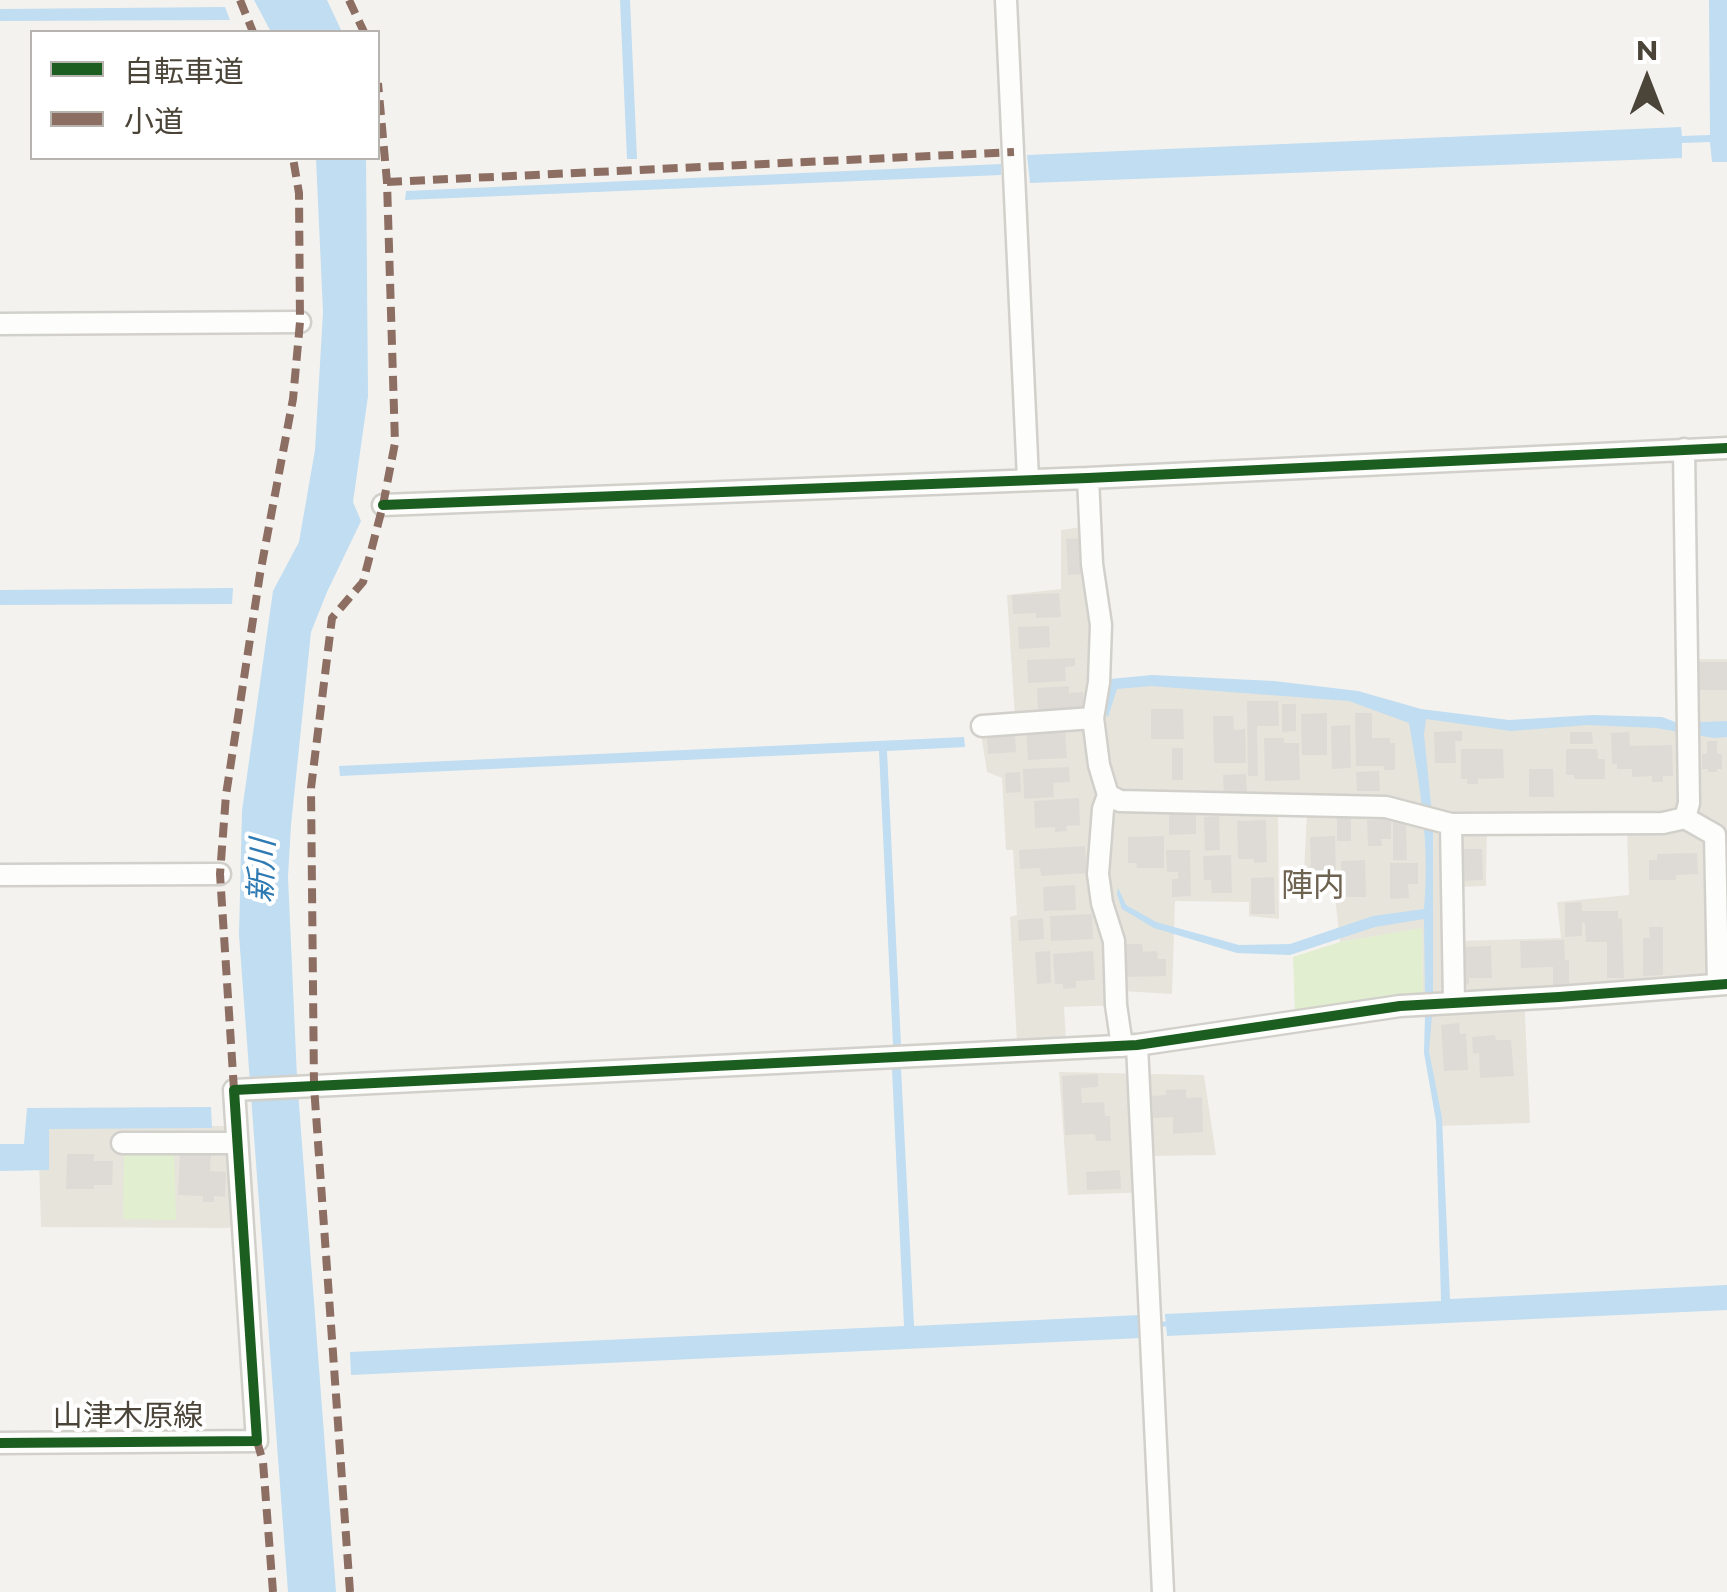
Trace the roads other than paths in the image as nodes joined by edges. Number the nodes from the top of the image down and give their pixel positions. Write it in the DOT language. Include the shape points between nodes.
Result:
graph roads {
  1 [pos="1006,0"];
  2 [pos="300,322"];
  3 [pos="0,324"];
  4 [pos="1727,448"];
  5 [pos="1684,449"];
  6 [pos="1088,478"];
  7 [pos="1028,479"];
  8 [pos="383,505"];
  9 [pos="1093,718"];
  10 [pos="982,726"];
  11 [pos="1108,796"];
  12 [pos="1685,818"];
  13 [pos="1436,820"];
  14 [pos="220,874"];
  15 [pos="0,875"];
  16 [pos="1722,984"];
  17 [pos="1454,1002"];
  18 [pos="1129,1045"];
  19 [pos="122,1143"];
  20 [pos="236,1143"];
  21 [pos="0,1443"];
  22 [pos="1163,1592"];
  1 -- 7 [label="street"];
  2 -- 3 [label="street"];
  4 -- 5 [label="street"];
  5 -- 6 [label="street"];
  5 -- 12 [label="street" via="1690,803"];
  6 -- 7 [label="street"];
  6 -- 9 [label="street" via="1101,625"];
  7 -- 8 [label="street"];
  9 -- 10 [label="street"];
  9 -- 11 [label="street"];
  11 -- 13 [label="street" via="1120,802 1386,807"];
  11 -- 18 [label="street" via="1098,874 1114,941 1116,1005"];
  12 -- 13 [label="street"];
  12 -- 16 [label="street" via="1716,836"];
  13 -- 17 [label="street"];
  14 -- 15 [label="street"];
  16 -- 17 [label="street"];
  17 -- 18 [label="street"];
  18 -- 20 [label="street" via="234,1090"];
  18 -- 22 [label="street"];
  19 -- 20 [label="street"];
  20 -- 21 [label="street, 山津木原線" via="257,1441"];
}
